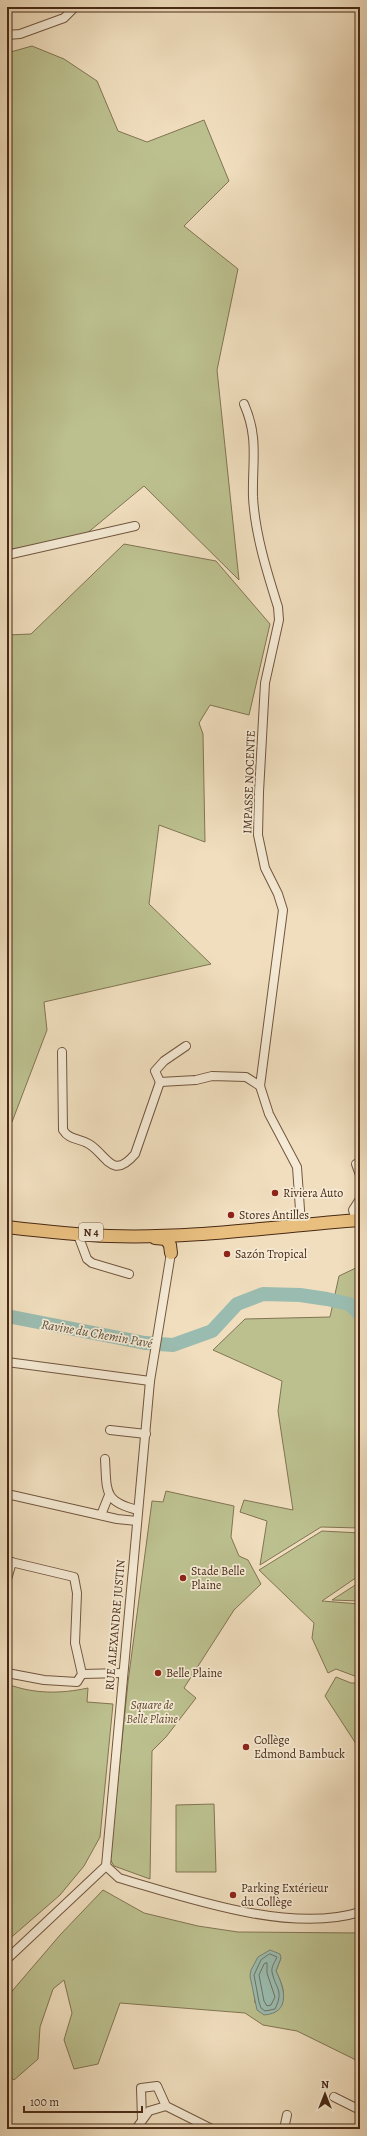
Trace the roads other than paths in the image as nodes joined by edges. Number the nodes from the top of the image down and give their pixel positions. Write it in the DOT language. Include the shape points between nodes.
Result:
graph roads {
  1 [pos="75,7"];
  2 [pos="7,35"];
  3 [pos="244,404"];
  4 [pos="135,526"];
  5 [pos="7,555"];
  6 [pos="186,1046"];
  7 [pos="62,1052"];
  8 [pos="160,1082"];
  9 [pos="260,1086"];
  10 [pos="356,1164"];
  11 [pos="360,1175"];
  12 [pos="360,1199"];
  13 [pos="358,1220"];
  14 [pos="7,1223"];
  15 [pos="301,1224"];
  16 [pos="7,1227"];
  17 [pos="278,1228"];
  18 [pos="199,1234"];
  19 [pos="78,1235"];
  20 [pos="132,1236"];
  21 [pos="171,1253"];
  22 [pos="129,1274"];
  23 [pos="7,1362"];
  24 [pos="150,1381"];
  25 [pos="110,1430"];
  26 [pos="146,1434"];
  27 [pos="105,1459"];
  28 [pos="7,1494"];
  29 [pos="109,1495"];
  30 [pos="138,1510"];
  31 [pos="101,1515"];
  32 [pos="137,1521"];
  33 [pos="10,1562"];
  34 [pos="7,1579"];
  35 [pos="7,1673"];
  36 [pos="122,1673"];
  37 [pos="82,1674"];
  38 [pos="106,1866"];
  39 [pos="360,1912"];
  40 [pos="7,1959"];
  41 [pos="334,2097"];
  42 [pos="166,2106"];
  43 [pos="360,2110"];
  44 [pos="287,2115"];
  45 [pos="142,2119"];
  46 [pos="136,2129"];
  47 [pos="212,2129"];
  48 [pos="284,2129"];
  1 -- 2 [label="street" via="64,18 20,34"];
  3 -- 9 [label="street, IMPASSE NOCENTE" via="254,438 253,497 257,528 278,607 279,620 265,683 258,835 265,868 283,910"];
  4 -- 5 [label="street"];
  6 -- 8 [label="street" via="164,1061 155,1071"];
  7 -- 8 [label="street" via="62,1130 67,1136 88,1143 113,1165 121,1166 135,1154"];
  8 -- 9 [label="street" via="196,1080 212,1076 246,1077"];
  9 -- 15 [label="street, IMPASSE NOCENTE" via="269,1114 297,1167"];
  10 -- 11 [label="street"];
  12 -- 13 [label="street" via="354,1210"];
  13 -- 15 [label="highway, N 4"];
  14 -- 17 [label="highway, N 4" via="97,1232"];
  15 -- 17 [label="highway, N 4"];
  16 -- 19 [label="highway, N 4"];
  17 -- 18 [label="highway, N 4"];
  18 -- 20 [label="highway, N 4"];
  18 -- 21 [label="highway" via="177,1240"];
  19 -- 20 [label="highway, N 4"];
  19 -- 22 [label="street" via="87,1258 92,1263"];
  20 -- 21 [label="highway" via="166,1239"];
  21 -- 24 [label="street, RUE ALEXANDRE JUSTIN"];
  23 -- 24 [label="street"];
  24 -- 26 [label="street, RUE ALEXANDRE JUSTIN"];
  25 -- 26 [label="street"];
  26 -- 30 [label="street, RUE ALEXANDRE JUSTIN"];
  27 -- 29 [label="street"];
  28 -- 31 [label="street"];
  29 -- 30 [label="street" via="111,1499 126,1507"];
  29 -- 31 [label="street"];
  30 -- 32 [label="street, RUE ALEXANDRE JUSTIN"];
  31 -- 32 [label="street"];
  32 -- 36 [label="street, RUE ALEXANDRE JUSTIN"];
  33 -- 34 [label="street"];
  33 -- 37 [label="street" via="74,1577 77,1593 75,1643"];
  35 -- 37 [label="street" via="12,1676 77,1682"];
  36 -- 37 [label="street"];
  36 -- 38 [label="street, RUE ALEXANDRE JUSTIN"];
  38 -- 39 [label="street" via="119,1878 266,1916 308,1919 342,1917"];
  38 -- 40 [label="street"];
  41 -- 43 [label="street"];
  42 -- 45 [label="street" via="149,2111"];
  42 -- 45 [label="street" via="157,2086 141,2088"];
  42 -- 47 [label="street"];
  44 -- 48 [label="street"];
  45 -- 46 [label="street"];
}
